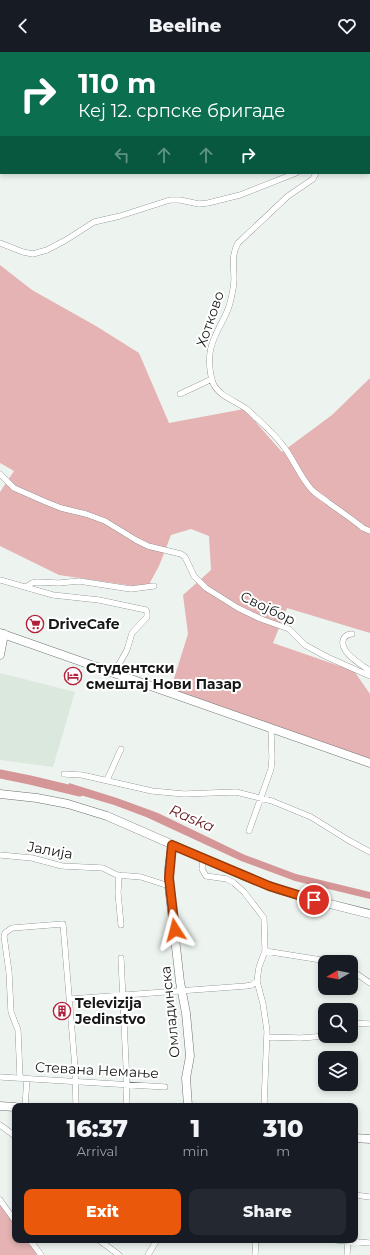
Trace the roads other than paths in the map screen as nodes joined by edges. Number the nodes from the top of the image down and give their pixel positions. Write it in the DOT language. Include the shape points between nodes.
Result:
graph roads {
  1 [pos="293,174"];
  2 [pos="316,174"];
  3 [pos="0,243"];
  4 [pos="212,379"];
  5 [pos="180,394"];
  6 [pos="0,474"];
  7 [pos="370,531"];
  8 [pos="0,580"];
  9 [pos="154,586"];
  10 [pos="26,587"];
  11 [pos="2,634"];
  12 [pos="352,634"];
  13 [pos="0,655"];
  14 [pos="370,671"];
  15 [pos="114,673"];
  16 [pos="370,676"];
  17 [pos="271,729"];
  18 [pos="121,749"];
  19 [pos="370,763"];
  20 [pos="64,774"];
  21 [pos="107,780"];
  22 [pos="0,794"];
  23 [pos="260,798"];
  24 [pos="249,830"];
  25 [pos="172,845"];
  26 [pos="370,852"];
  27 [pos="0,855"];
  28 [pos="202,858"];
  29 [pos="119,875"];
  30 [pos="169,886"];
  31 [pos="370,914"];
  32 [pos="120,926"];
  33 [pos="265,951"];
  34 [pos="121,958"];
  35 [pos="318,959"];
  36 [pos="358,975"];
  37 [pos="257,981"];
  38 [pos="370,983"];
  39 [pos="182,990"];
  40 [pos="123,995"];
  41 [pos="70,999"];
  42 [pos="358,1023"];
  43 [pos="370,1024"];
  44 [pos="268,1037"];
  45 [pos="318,1037"];
  46 [pos="0,1077"];
  47 [pos="20,1078"];
  48 [pos="27,1079"];
  49 [pos="75,1081"];
  50 [pos="127,1085"];
  51 [pos="165,1087"];
  52 [pos="25,1103"];
  53 [pos="76,1103"];
  54 [pos="126,1103"];
  55 [pos="188,1103"];
  56 [pos="264,1103"];
  57 [pos="0,1106"];
  58 [pos="12,1108"];
  59 [pos="0,1125"];
  60 [pos="12,1134"];
  61 [pos="358,1138"];
  62 [pos="370,1139"];
  63 [pos="358,1195"];
  64 [pos="370,1197"];
  65 [pos="0,1200"];
  66 [pos="12,1217"];
  67 [pos="358,1242"];
  68 [pos="32,1243"];
  69 [pos="103,1243"];
  70 [pos="155,1243"];
  71 [pos="256,1243"];
  72 [pos="348,1243"];
  73 [pos="370,1243"];
  74 [pos="41,1255"];
  75 [pos="118,1255"];
  76 [pos="148,1255"];
  77 [pos="255,1255"];
  78 [pos="347,1255"];
  1 -- 3 [label="street" via="240,195 208,203 170,200 94,222 47,250 33,254"];
  2 -- 4 [label="street, Хотково" via="313,179 288,196 238,243 233,259 234,282 230,302 210,352"];
  4 -- 5 [label="street"];
  4 -- 7 [label="street, Хотково" via="216,389 264,424 283,446 312,490"];
  6 -- 16 [label="street, Својбор" via="14,488 61,508 105,521 148,546 181,554 194,576 218,596 255,616 289,629 305,645"];
  8 -- 10 [label="street"];
  9 -- 10 [label="street" via="132,589 79,581 37,582"];
  10 -- 15 [label="street" via="53,595 99,600 146,610 147,617 132,633 127,650"];
  11 -- 13 [label="street"];
  11 -- 15 [label="street"];
  12 -- 14 [label="street" via="344,638 342,646"];
  15 -- 17 [label="street"];
  17 -- 19 [label="street"];
  17 -- 23 [label="street" via="272,758"];
  18 -- 21 [label="street"];
  20 -- 21 [label="street"];
  21 -- 23 [label="street" via="152,791 184,794 236,792"];
  22 -- 25 [label="street" via="68,804 107,816"];
  23 -- 24 [label="street"];
  23 -- 26 [label="street" via="311,817"];
  25 -- 28 [label="street"];
  25 -- 30 [label="street, Омладинска"];
  27 -- 29 [label="street, Јалија" via="32,858 62,866 103,868"];
  28 -- 31 [label="street" via="280,890"];
  28 -- 33 [label="street" via="202,869 206,876 230,880 241,889 264,918"];
  29 -- 30 [label="street, Јалија" via="142,877"];
  29 -- 32 [label="street"];
  30 -- 39 [label="street, Омладинска"];
  33 -- 35 [label="street"];
  33 -- 37 [label="street"];
  34 -- 40 [label="street"];
  36 -- 38 [label="street"];
  37 -- 39 [label="street" via="246,986"];
  37 -- 44 [label="street"];
  39 -- 40 [label="street"];
  39 -- 55 [label="street, Омладинска" via="190,1056 186,1078"];
  40 -- 41 [label="street"];
  40 -- 50 [label="street"];
  41 -- 47 [label="street, Стевана Немање" via="63,924 7,930 4,936 11,1012 18,1030"];
  41 -- 49 [label="street"];
  42 -- 43 [label="street"];
  44 -- 45 [label="street"];
  44 -- 56 [label="street"];
  46 -- 47 [label="street, Стевана Немање"];
  47 -- 48 [label="street, Стевана Немање"];
  48 -- 49 [label="street, Стевана Немање"];
  48 -- 52 [label="street, Стевана Немање"];
  49 -- 50 [label="street, Стевана Немање"];
  49 -- 53 [label="street"];
  50 -- 51 [label="street, Стевана Немање"];
  50 -- 54 [label="street"];
  57 -- 58 [label="street"];
  59 -- 60 [label="street"];
  61 -- 62 [label="street"];
  63 -- 64 [label="street"];
  65 -- 66 [label="street"];
  67 -- 73 [label="street"];
  68 -- 74 [label="street"];
  69 -- 75 [label="street"];
  70 -- 76 [label="street"];
  71 -- 77 [label="street"];
  72 -- 78 [label="street"];
}
